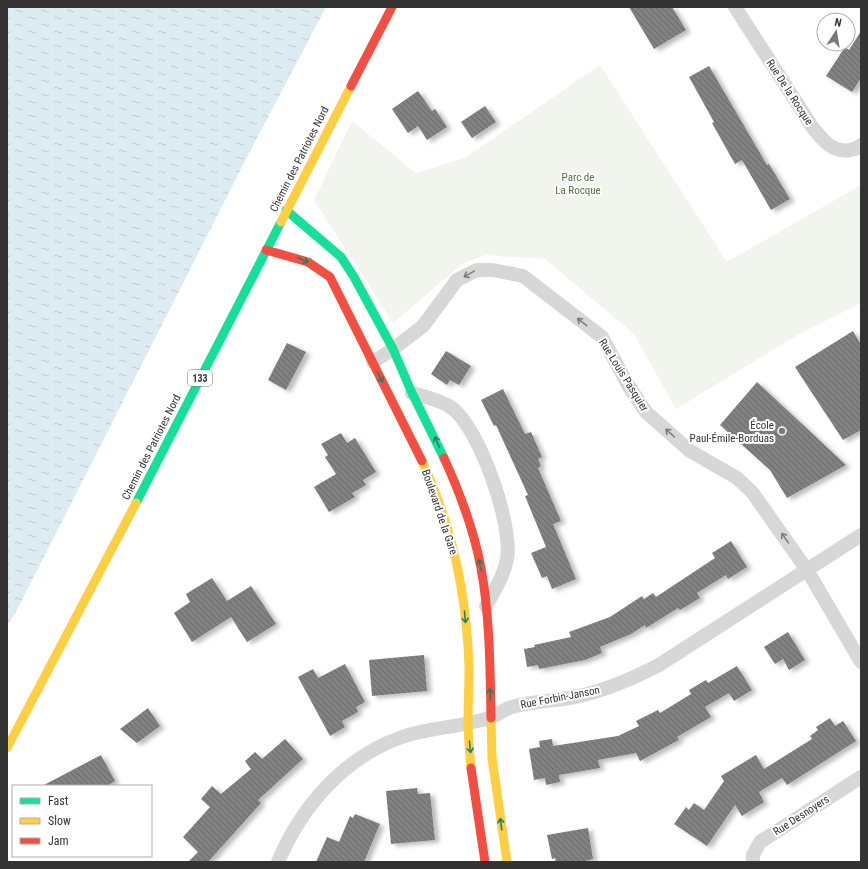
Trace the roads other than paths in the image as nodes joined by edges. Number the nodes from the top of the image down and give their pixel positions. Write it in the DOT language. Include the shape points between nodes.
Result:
graph roads {
  1 [pos="392,7"];
  2 [pos="736,7"];
  3 [pos="861,145"];
  4 [pos="286,210"];
  5 [pos="266,250"];
  6 [pos="393,349"];
  7 [pos="373,362"];
  8 [pos="412,393"];
  9 [pos="861,535"];
  10 [pos="807,570"];
  11 [pos="486,606"];
  12 [pos="861,662"];
  13 [pos="491,718"];
  14 [pos="468,723"];
  15 [pos="7,748"];
  16 [pos="861,777"];
  17 [pos="278,862"];
  18 [pos="485,862"];
  19 [pos="507,862"];
  20 [pos="753,862"];
  1 -- 4 [label="street, Chemin des Patriotes Nord / 133"];
  2 -- 3 [label="street, Rue De la Rocque" via="813,128 826,144 844,151 857,149"];
  4 -- 5 [label="street, Chemin des Patriotes Nord / 133"];
  4 -- 6 [label="street, Boulevard de la Gare" via="341,257"];
  5 -- 7 [label="street, Boulevard de la Gare, one-way" via="298,257 318,267 330,277"];
  5 -- 15 [label="street, Chemin des Patriotes Nord / 133"];
  6 -- 7 [label="street, Rue Louis Pasquier"];
  6 -- 8 [label="street, Boulevard de la Gare"];
  10 -- 6 [label="street, Rue Louis Pasquier, one-way" via="752,492 737,478 690,452 646,412 602,337 523,276 493,270 476,270 458,280 423,326"];
  7 -- 14 [label="street, Boulevard de la Gare, one-way" via="431,481 456,558 463,598 469,667"];
  11 -- 8 [label="street, Boulevard de la Gare, one-way" via="481,568 470,525 434,435"];
  8 -- 11 [label="street" via="452,408 464,420 477,441 504,514 507,560 502,577"];
  9 -- 10 [label="street, Rue Forbin-Janson"];
  10 -- 12 [label="street, Rue Louis Pasquier"];
  10 -- 13 [label="street, Rue Forbin-Janson" via="637,677 576,697 510,707"];
  13 -- 11 [label="street, Boulevard de la Gare, one-way"];
  13 -- 14 [label="street, Rue Forbin-Janson"];
  19 -- 13 [label="street, Boulevard de la Gare, one-way" via="492,758"];
  14 -- 17 [label="street, Rue Forbin-Janson" via="428,729 401,737 356,762 331,781 304,813"];
  14 -- 18 [label="street, Boulevard de la Gare, one-way" via="472,777"];
  16 -- 20 [label="street, Rue Desnoyers" via="760,842 753,855"];
}
